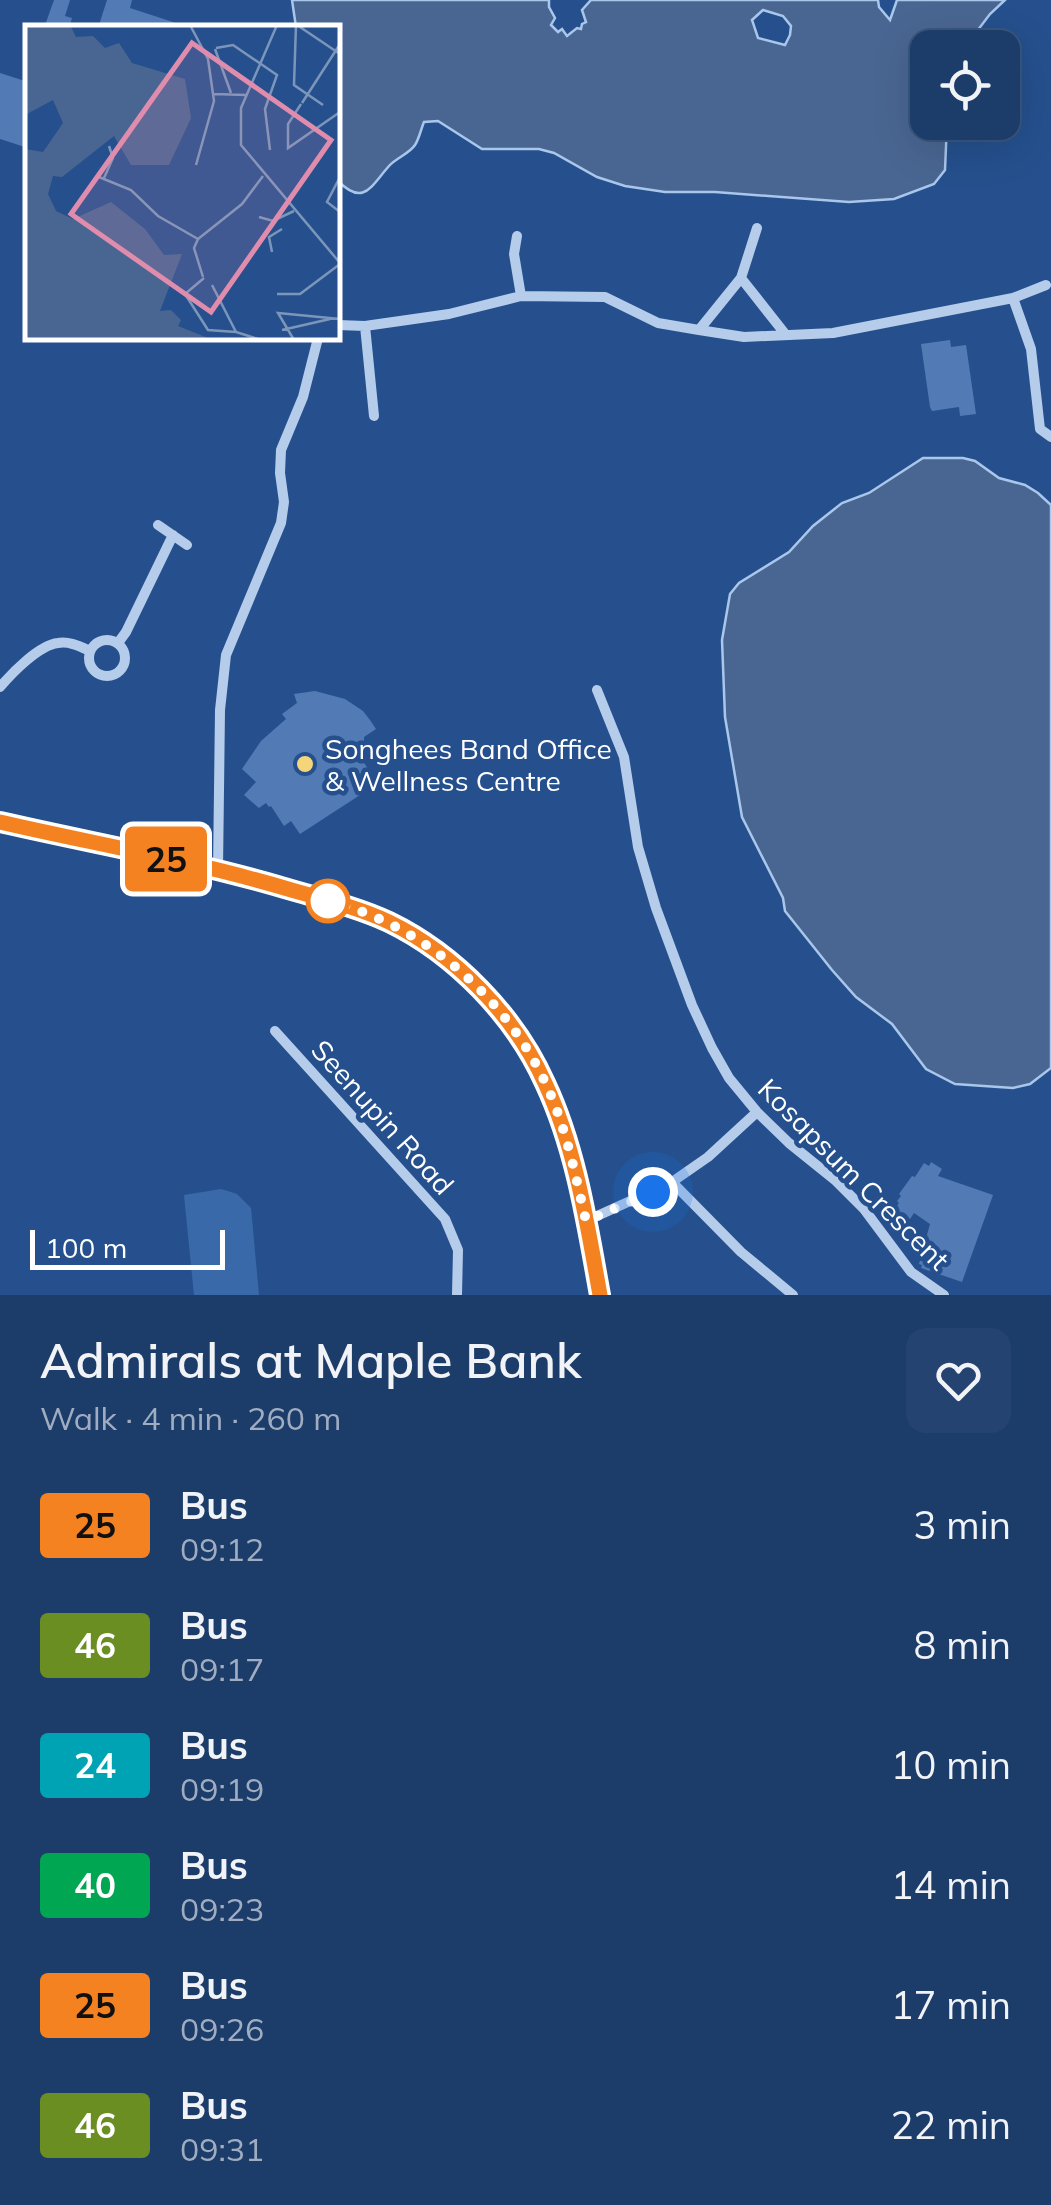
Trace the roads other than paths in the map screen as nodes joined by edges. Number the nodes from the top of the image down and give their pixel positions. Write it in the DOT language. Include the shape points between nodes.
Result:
graph roads {
  1 [pos="756,228"];
  2 [pos="517,236"];
  3 [pos="742,278"];
  4 [pos="1046,285"];
  5 [pos="522,296"];
  6 [pos="1012,298"];
  7 [pos="340,325"];
  8 [pos="365,326"];
  9 [pos="699,330"];
  10 [pos="786,335"];
  11 [pos="317,340"];
  12 [pos="374,416"];
  13 [pos="1051,437"];
  14 [pos="158,526"];
  15 [pos="173,535"];
  16 [pos="187,544"];
  17 [pos="118,643"];
  18 [pos="90,650"];
  19 [pos="0,688"];
  20 [pos="597,690"];
  21 [pos="0,822"];
  22 [pos="218,870"];
  23 [pos="275,1032"];
  24 [pos="757,1112"];
  25 [pos="672,1182"];
  26 [pos="586,1221"];
  27 [pos="456,1295"];
  28 [pos="600,1295"];
  29 [pos="792,1295"];
  30 [pos="944,1295"];
  1 -- 3 [label="street"];
  2 -- 5 [label="street"];
  3 -- 9 [label="street"];
  3 -- 10 [label="street"];
  4 -- 6 [label="street"];
  5 -- 8 [label="street"];
  5 -- 9 [label="street" via="604,296 658,323"];
  6 -- 10 [label="street" via="832,333"];
  6 -- 13 [label="street" via="1031,348 1040,429"];
  7 -- 8 [label="street"];
  8 -- 12 [label="street"];
  9 -- 10 [label="street"];
  11 -- 22 [label="street" via="281,450 281,523 226,654"];
  14 -- 15 [label="street"];
  15 -- 16 [label="street"];
  15 -- 17 [label="street"];
  17 -- 18 [label="street" via="104,640"];
  17 -- 18 [label="street" via="125,660 113,675 95,672"];
  18 -- 19 [label="street" via="50,644"];
  20 -- 24 [label="street, Kosapsum Crescent" via="624,757 638,847 686,988 729,1078"];
  21 -- 22 [label="main road"];
  22 -- 26 [label="main road" via="390,923 479,989 544,1080 567,1139"];
  23 -- 27 [label="street, Seenupin Road" via="444,1219 458,1250"];
  24 -- 25 [label="street"];
  24 -- 30 [label="street, Kosapsum Crescent" via="855,1199 911,1272"];
  25 -- 26 [label="street"];
  25 -- 29 [label="street"];
  26 -- 28 [label="main road"];
}
